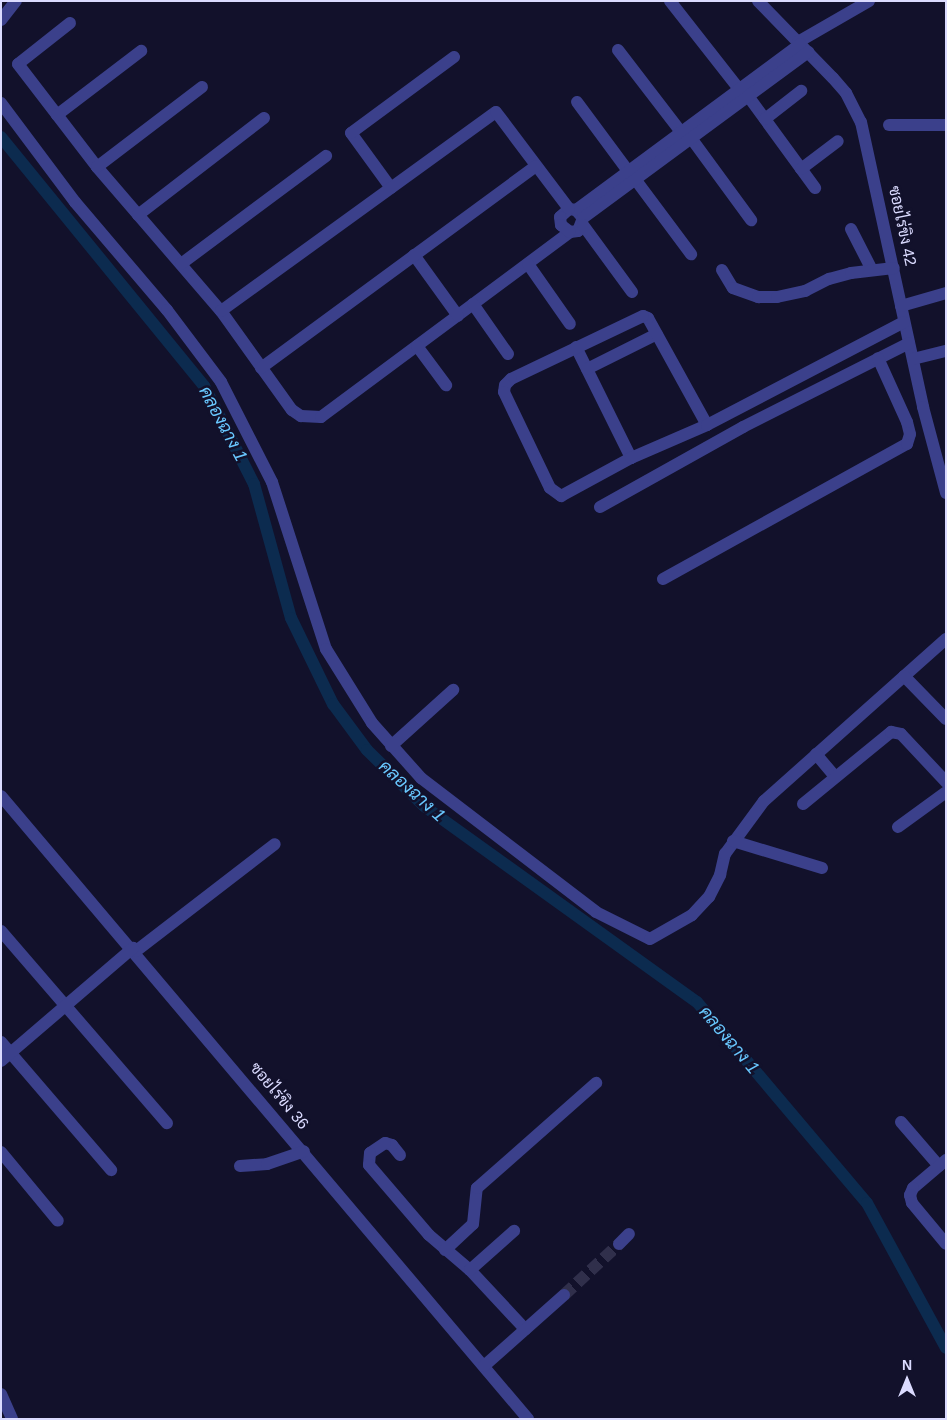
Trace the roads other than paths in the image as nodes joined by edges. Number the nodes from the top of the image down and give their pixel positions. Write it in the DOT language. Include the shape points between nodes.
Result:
graph roads {
  1 [pos="16,1"];
  2 [pos="670,1"];
  3 [pos="758,1"];
  4 [pos="869,1"];
  5 [pos="1,20"];
  6 [pos="70,23"];
  7 [pos="802,46"];
  8 [pos="618,50"];
  9 [pos="141,51"];
  10 [pos="454,57"];
  11 [pos="202,87"];
  12 [pos="801,91"];
  13 [pos="744,92"];
  14 [pos="577,102"];
  15 [pos="1,104"];
  16 [pos="57,115"];
  17 [pos="264,118"];
  18 [pos="765,119"];
  19 [pos="889,125"];
  20 [pos="946,125"];
  21 [pos="686,135"];
  22 [pos="838,141"];
  23 [pos="326,156"];
  24 [pos="536,166"];
  25 [pos="97,167"];
  26 [pos="801,169"];
  27 [pos="632,175"];
  28 [pos="391,188"];
  29 [pos="815,188"];
  30 [pos="138,215"];
  31 [pos="578,216"];
  32 [pos="751,220"];
  33 [pos="851,229"];
  34 [pos="570,232"];
  35 [pos="691,254"];
  36 [pos="414,255"];
  37 [pos="181,264"];
  38 [pos="528,264"];
  39 [pos="894,268"];
  40 [pos="722,270"];
  41 [pos="872,270"];
  42 [pos="632,292"];
  43 [pos="946,293"];
  44 [pos="473,304"];
  45 [pos="901,306"];
  46 [pos="221,311"];
  47 [pos="458,316"];
  48 [pos="904,322"];
  49 [pos="570,324"];
  50 [pos="657,334"];
  51 [pos="909,343"];
  52 [pos="417,346"];
  53 [pos="576,347"];
  54 [pos="944,352"];
  55 [pos="508,354"];
  56 [pos="878,358"];
  57 [pos="913,359"];
  58 [pos="261,368"];
  59 [pos="587,369"];
  60 [pos="446,385"];
  61 [pos="707,425"];
  62 [pos="631,458"];
  63 [pos="946,493"];
  64 [pos="600,507"];
  65 [pos="663,579"];
  66 [pos="946,639"];
  67 [pos="904,676"];
  68 [pos="453,690"];
  69 [pos="946,719"];
  70 [pos="391,746"];
  71 [pos="816,754"];
  72 [pos="835,777"];
  73 [pos="946,782"];
  74 [pos="946,792"];
  75 [pos="1,796"];
  76 [pos="803,804"];
  77 [pos="898,827"];
  78 [pos="733,841"];
  79 [pos="275,844"];
  80 [pos="822,868"];
  81 [pos="1,931"];
  82 [pos="134,949"];
  83 [pos="66,1005"];
  84 [pos="1,1042"];
  85 [pos="6,1057"];
  86 [pos="596,1083"];
  87 [pos="901,1122"];
  88 [pos="167,1123"];
  89 [pos="304,1151"];
  90 [pos="1,1152"];
  91 [pos="400,1155"];
  92 [pos="942,1163"];
  93 [pos="240,1166"];
  94 [pos="110,1170"];
  95 [pos="58,1220"];
  96 [pos="514,1231"];
  97 [pos="629,1234"];
  98 [pos="619,1244"];
  99 [pos="946,1244"];
  100 [pos="445,1250"];
  101 [pos="470,1270"];
  102 [pos="564,1295"];
  103 [pos="526,1329"];
  104 [pos="484,1366"];
  105 [pos="1,1394"];
  106 [pos="12,1419"];
  107 [pos="528,1419"];
  1 -- 5 [label="street"];
  2 -- 13 [label="street"];
  3 -- 7 [label="street, ซอยไร่ขิง 42"];
  4 -- 7 [label="street"];
  6 -- 16 [label="street" via="18,64"];
  7 -- 13 [label="street"];
  7 -- 39 [label="street, ซอยไร่ขิง 42" via="846,93 861,122"];
  8 -- 21 [label="street"];
  9 -- 16 [label="street"];
  10 -- 28 [label="street" via="351,133"];
  11 -- 25 [label="street"];
  12 -- 18 [label="street"];
  13 -- 18 [label="street"];
  13 -- 21 [label="street"];
  14 -- 27 [label="street"];
  15 -- 70 [label="street" via="75,202 167,310 220,382 270,477 326,649 372,723"];
  16 -- 25 [label="street"];
  17 -- 30 [label="street"];
  18 -- 26 [label="street"];
  19 -- 20 [label="street"];
  21 -- 27 [label="street"];
  21 -- 32 [label="street"];
  22 -- 26 [label="street"];
  23 -- 37 [label="street"];
  24 -- 28 [label="street" via="496,112"];
  24 -- 31 [label="street"];
  24 -- 36 [label="street"];
  25 -- 30 [label="street"];
  26 -- 29 [label="street"];
  27 -- 31 [label="street"];
  27 -- 35 [label="street"];
  28 -- 46 [label="street"];
  30 -- 37 [label="street"];
  31 -- 34 [label="street"];
  31 -- 34 [label="street" via="562,214 560,222 563,229"];
  31 -- 42 [label="street"];
  33 -- 41 [label="street"];
  34 -- 38 [label="street"];
  36 -- 47 [label="street"];
  36 -- 58 [label="street"];
  37 -- 46 [label="street"];
  38 -- 44 [label="street"];
  38 -- 49 [label="street"];
  39 -- 41 [label="street"];
  39 -- 45 [label="street, ซอยไร่ขิง 42"];
  40 -- 41 [label="street" via="733,288 758,297 805,291 829,279"];
  43 -- 45 [label="street"];
  44 -- 47 [label="street"];
  44 -- 55 [label="street"];
  45 -- 48 [label="street, ซอยไร่ขิง 42"];
  46 -- 58 [label="street"];
  47 -- 52 [label="street"];
  48 -- 51 [label="street, ซอยไร่ขิง 42"];
  48 -- 61 [label="street"];
  50 -- 53 [label="street" via="648,318 636,317"];
  50 -- 59 [label="street"];
  50 -- 61 [label="street"];
  51 -- 56 [label="street"];
  51 -- 57 [label="street, ซอยไร่ขิง 42"];
  52 -- 58 [label="street" via="321,417 301,416 292,410"];
  52 -- 60 [label="street"];
  53 -- 59 [label="street"];
  53 -- 62 [label="street" via="511,379 504,392 550,488 555,494 567,494"];
  54 -- 57 [label="street"];
  56 -- 64 [label="street" via="743,427"];
  56 -- 65 [label="street" via="906,422 910,434 907,444"];
  57 -- 63 [label="street, ซอยไร่ขิง 42"];
  59 -- 62 [label="street"];
  61 -- 62 [label="street"];
  66 -- 67 [label="street"];
  67 -- 69 [label="street"];
  67 -- 71 [label="street"];
  68 -- 70 [label="street"];
  70 -- 78 [label="street" via="421,778 596,912 644,938 654,938 676,925 709,898"];
  71 -- 72 [label="street"];
  71 -- 78 [label="street" via="764,801"];
  72 -- 73 [label="street" via="891,732 896,732"];
  72 -- 76 [label="street"];
  74 -- 77 [label="street"];
  75 -- 82 [label="street, ซอยไร่ขิง 36"];
  78 -- 80 [label="street"];
  79 -- 82 [label="street"];
  81 -- 83 [label="street"];
  82 -- 83 [label="street"];
  82 -- 89 [label="street, ซอยไร่ขิง 36"];
  83 -- 85 [label="street"];
  83 -- 88 [label="street"];
  84 -- 85 [label="street"];
  85 -- 94 [label="street"];
  86 -- 100 [label="street" via="477,1188 473,1224"];
  87 -- 92 [label="street"];
  89 -- 93 [label="street" via="268,1164"];
  89 -- 104 [label="street, ซอยไร่ขิง 36"];
  90 -- 95 [label="street"];
  91 -- 100 [label="street" via="392,1145 385,1143 370,1153 368,1165"];
  92 -- 99 [label="street" via="913,1188 910,1195 912,1203"];
  96 -- 101 [label="street"];
  97 -- 98 [label="street"];
  100 -- 101 [label="street"];
  101 -- 103 [label="street"];
  102 -- 103 [label="street"];
  103 -- 104 [label="street"];
  104 -- 107 [label="street, ซอยไร่ขิง 36"];
  105 -- 106 [label="street"];
}
